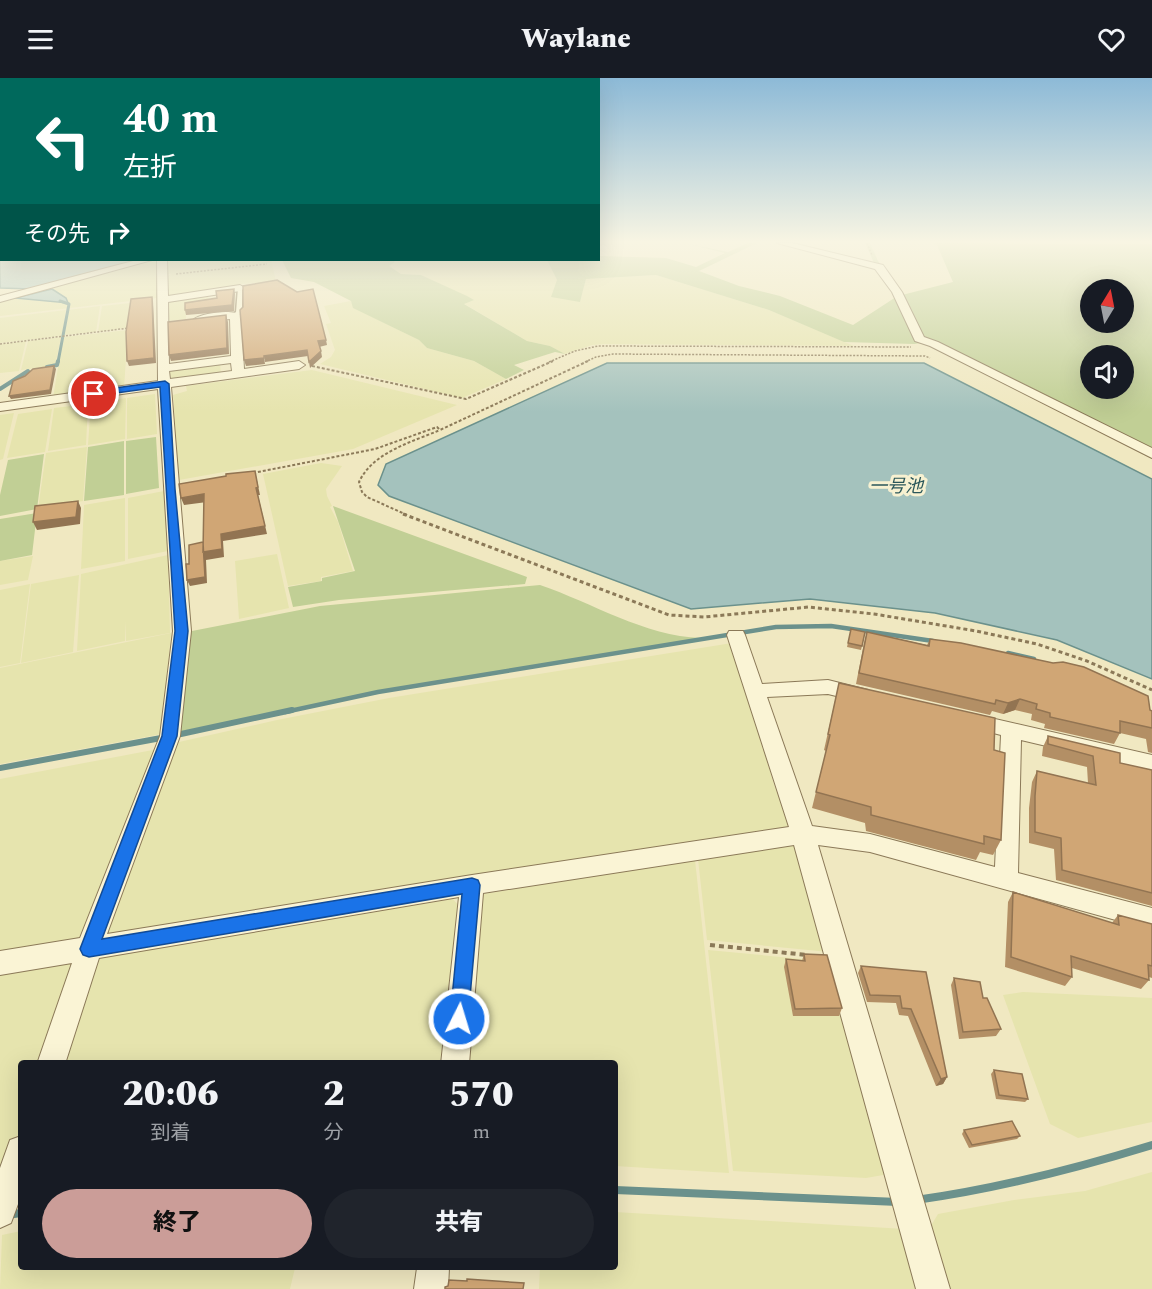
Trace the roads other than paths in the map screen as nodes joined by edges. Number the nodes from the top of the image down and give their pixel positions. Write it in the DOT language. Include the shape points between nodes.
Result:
graph roads {
  1 [pos="162,300"];
  2 [pos="165,300"];
  3 [pos="240,300"];
  4 [pos="901,300"];
  5 [pos="235,315"];
  6 [pos="176,322"];
  7 [pos="237,359"];
  8 [pos="299,365"];
  9 [pos="163,368"];
  10 [pos="238,374"];
  11 [pos="165,384"];
  12 [pos="0,407"];
  13 [pos="1152,454"];
  14 [pos="736,635"];
  15 [pos="763,690"];
  16 [pos="885,700"];
  17 [pos="954,717"];
  18 [pos="1011,730"];
  19 [pos="1152,763"];
  20 [pos="803,834"];
  21 [pos="1006,879"];
  22 [pos="472,885"];
  23 [pos="1152,920"];
  24 [pos="89,949"];
  25 [pos="0,963"];
  26 [pos="52,1060"];
  27 [pos="455,1060"];
  28 [pos="18,1160"];
  29 [pos="0,1212"];
  30 [pos="433,1270"];
  31 [pos="431,1289"];
  32 [pos="933,1289"];
  1 -- 2 [label="street"];
  1 -- 6 [label="street"];
  3 -- 5 [label="lane" via="239,313"];
  4 -- 13 [label="street" via="919,339 925,343 934,344"];
  5 -- 6 [label="street"];
  5 -- 7 [label="street"];
  6 -- 9 [label="street"];
  7 -- 9 [label="street"];
  7 -- 10 [label="street"];
  8 -- 10 [label="street"];
  9 -- 11 [label="street"];
  10 -- 11 [label="street"];
  11 -- 12 [label="street"];
  11 -- 24 [label="street" via="182,631 170,736"];
  14 -- 20 [label="street"];
  15 -- 16 [label="street" via="828,687"];
  17 -- 18 [label="street"];
  18 -- 19 [label="street"];
  18 -- 21 [label="street"];
  20 -- 21 [label="street" via="870,843"];
  20 -- 22 [label="street"];
  20 -- 32 [label="street"];
  21 -- 23 [label="street"];
  22 -- 24 [label="street"];
  22 -- 27 [label="street"];
  24 -- 25 [label="street"];
  24 -- 26 [label="street"];
  28 -- 29 [label="street"];
  30 -- 31 [label="street"];
}
